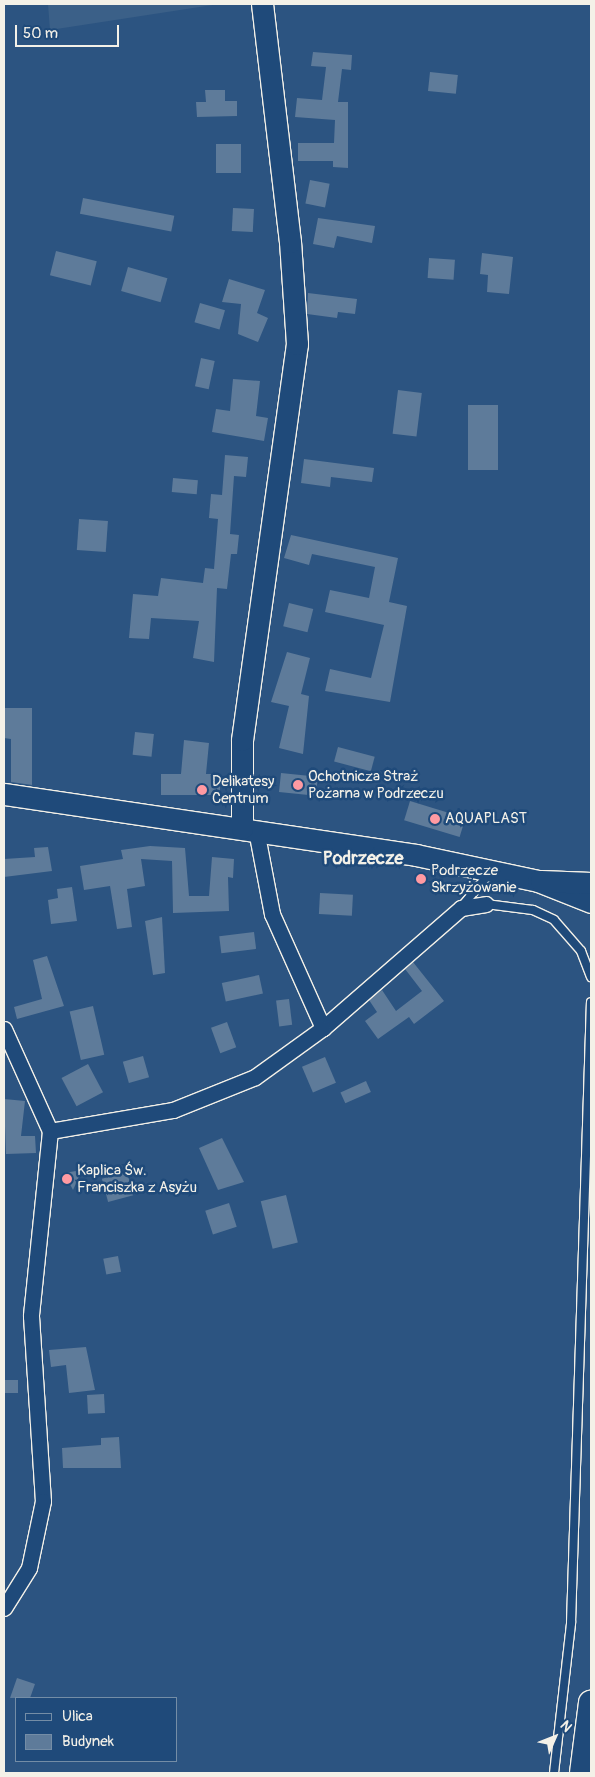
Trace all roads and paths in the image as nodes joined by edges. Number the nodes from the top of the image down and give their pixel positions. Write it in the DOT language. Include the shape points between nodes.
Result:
graph roads {
  1 [pos="262,4"];
  2 [pos="4,794"];
  3 [pos="249,829"];
  4 [pos="493,870"];
  5 [pos="538,881"];
  6 [pos="591,883"];
  7 [pos="591,902"];
  8 [pos="486,904"];
  9 [pos="461,908"];
  10 [pos="591,977"];
  11 [pos="591,1002"];
  12 [pos="323,1028"];
  13 [pos="4,1029"];
  14 [pos="50,1131"];
  15 [pos="4,1608"];
  16 [pos="591,1703"];
  17 [pos="554,1773"];
  18 [pos="582,1773"];
  1 -- 3 [label="street" via="290,242 297,344 242,740"];
  2 -- 3 [label="street"];
  3 -- 4 [label="street"];
  3 -- 12 [label="street" via="272,914"];
  4 -- 5 [label="street"];
  4 -- 9 [label="lane"];
  5 -- 6 [label="street"];
  5 -- 7 [label="street"];
  8 -- 9 [label="street"];
  8 -- 10 [label="lane" via="533,910 554,920 581,951"];
  9 -- 12 [label="street"];
  11 -- 17 [label="lane" via="571,1623"];
  12 -- 14 [label="street" via="255,1077 173,1110"];
  13 -- 14 [label="street"];
  14 -- 15 [label="street" via="31,1316 43,1501 29,1568"];
  16 -- 18 [label="main road"];
}
